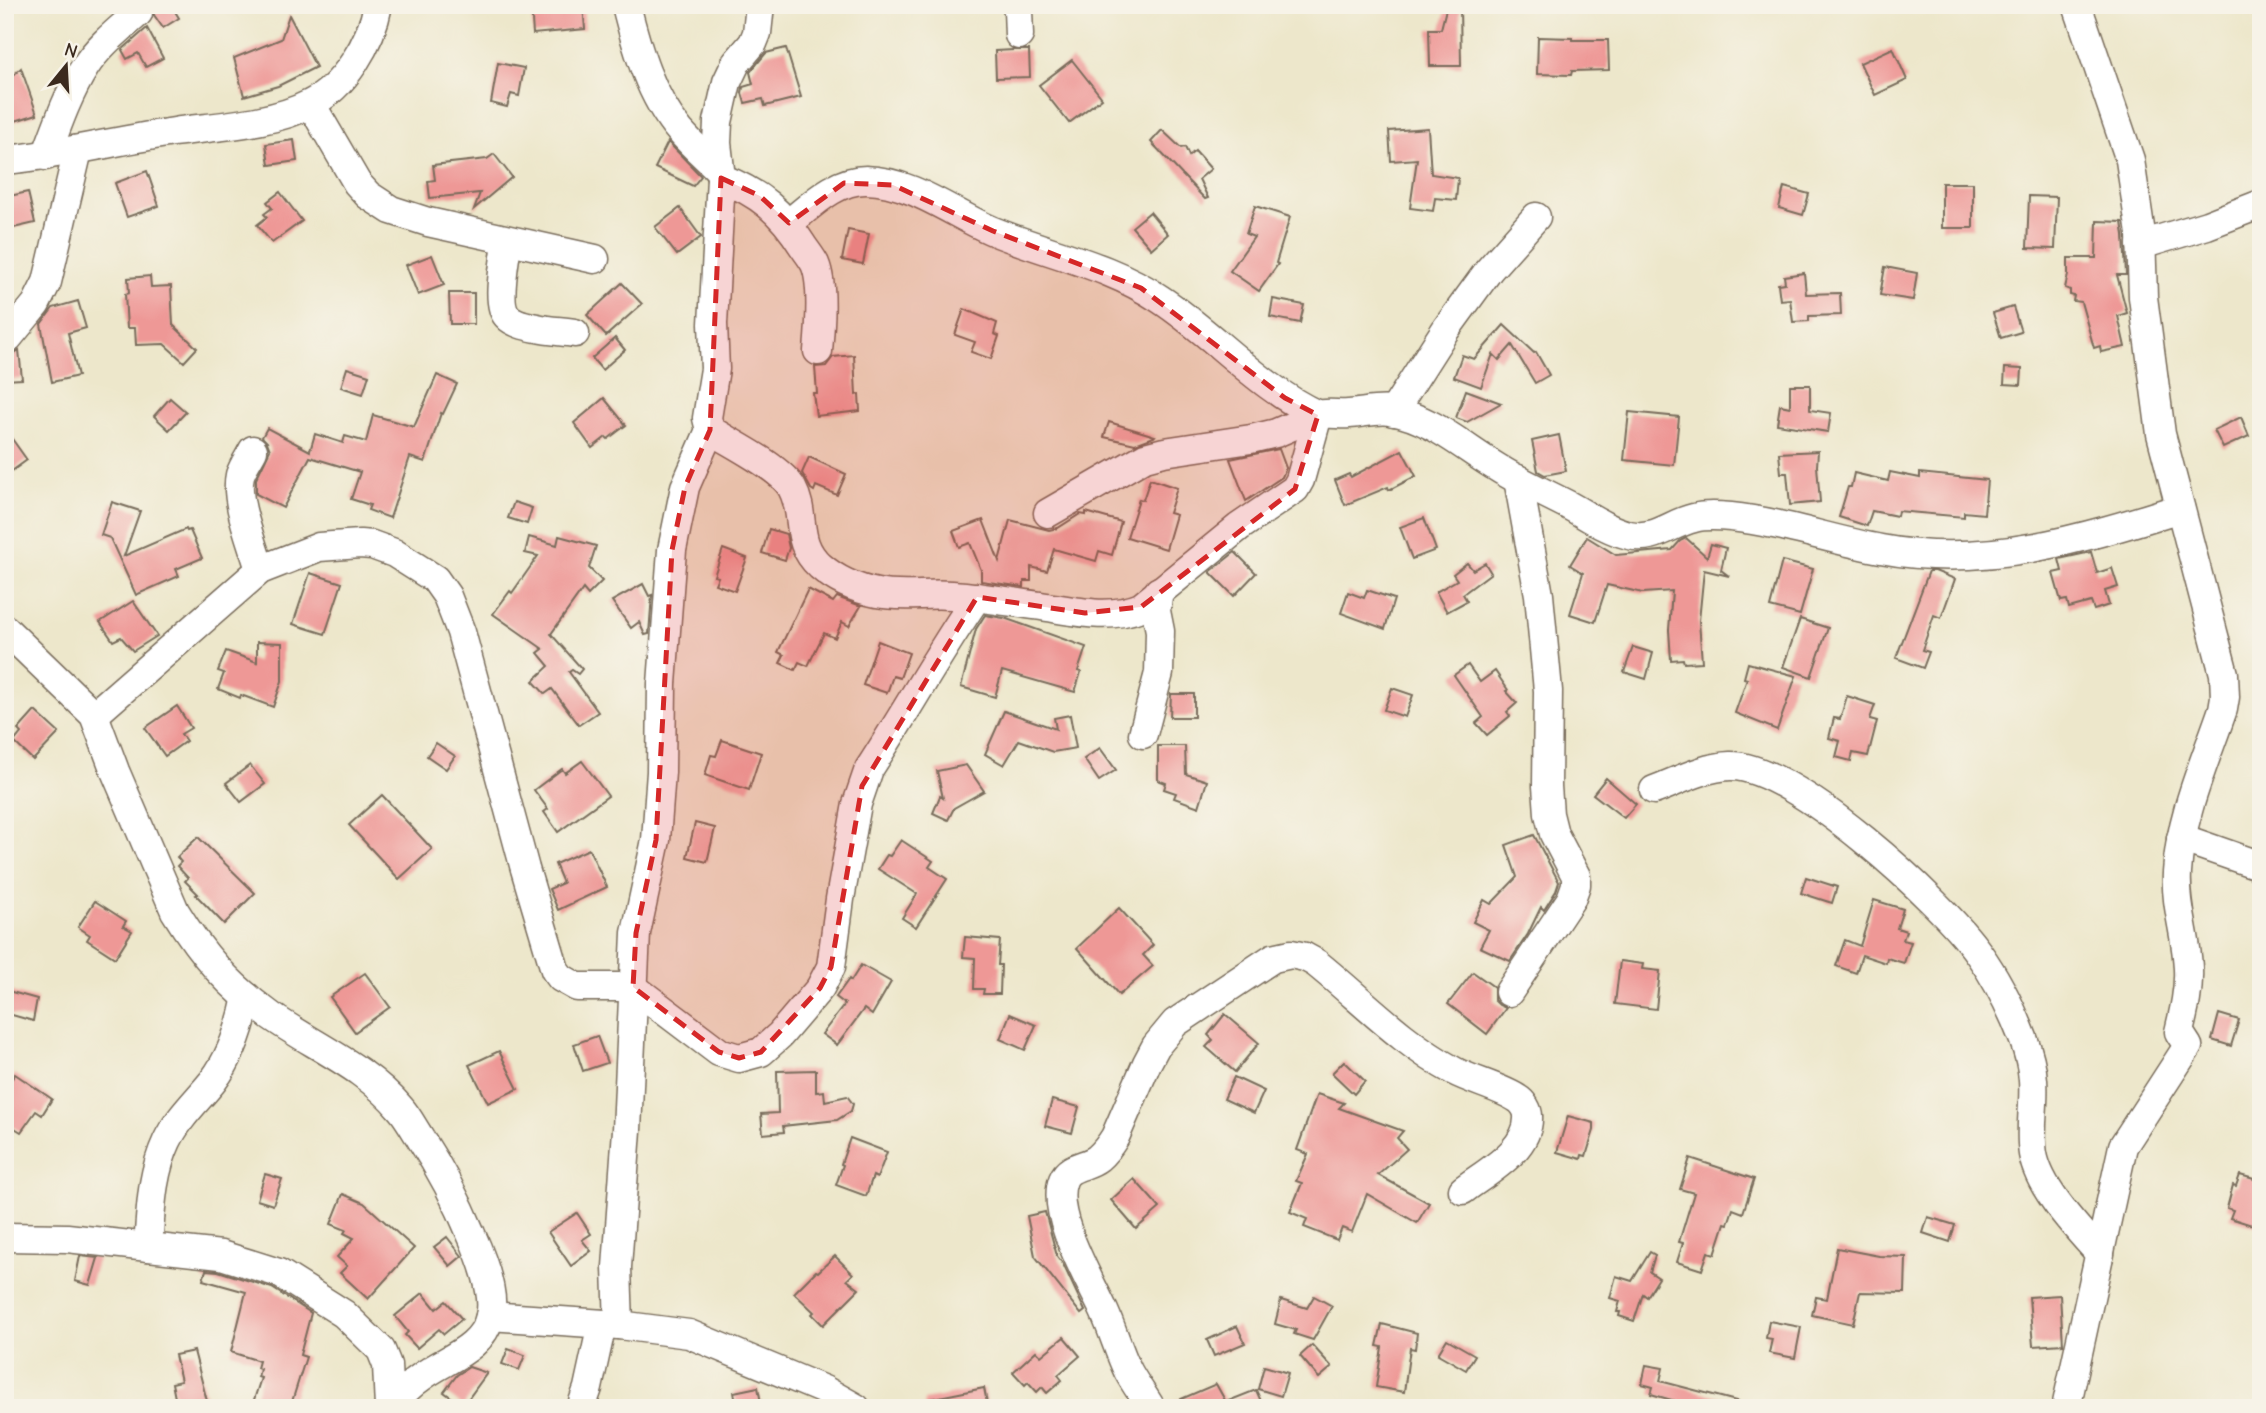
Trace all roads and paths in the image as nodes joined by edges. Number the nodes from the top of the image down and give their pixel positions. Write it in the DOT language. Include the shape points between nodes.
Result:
graph roads {
  1 [pos="378,5"];
  2 [pos="626,5"];
  3 [pos="760,5"];
  4 [pos="1016,5"];
  5 [pos="2077,5"];
  6 [pos="138,13"];
  7 [pos="1019,35"];
  8 [pos="311,104"];
  9 [pos="78,150"];
  10 [pos="46,156"];
  11 [pos="5,160"];
  12 [pos="720,174"];
  13 [pos="2261,204"];
  14 [pos="1536,217"];
  15 [pos="789,223"];
  16 [pos="507,241"];
  17 [pos="2141,245"];
  18 [pos="595,259"];
  19 [pos="575,333"];
  20 [pos="8,338"];
  21 [pos="818,351"];
  22 [pos="1393,412"];
  23 [pos="1318,415"];
  24 [pos="710,430"];
  25 [pos="253,450"];
  26 [pos="1518,479"];
  27 [pos="2180,508"];
  28 [pos="1048,513"];
  29 [pos="260,570"];
  30 [pos="1159,592"];
  31 [pos="977,597"];
  32 [pos="5,629"];
  33 [pos="94,715"];
  34 [pos="1143,734"];
  35 [pos="1654,790"];
  36 [pos="2181,838"];
  37 [pos="2261,866"];
  38 [pos="633,987"];
  39 [pos="1509,992"];
  40 [pos="247,997"];
  41 [pos="1463,1190"];
  42 [pos="5,1237"];
  43 [pos="148,1247"];
  44 [pos="2099,1254"];
  45 [pos="490,1316"];
  46 [pos="610,1324"];
  47 [pos="389,1408"];
  48 [pos="581,1408"];
  49 [pos="856,1408"];
  50 [pos="1151,1408"];
  51 [pos="2066,1408"];
  1 -- 8 [label="street" via="354,62 333,88"];
  2 -- 12 [label="street" via="653,90 679,130"];
  3 -- 12 [label="street" via="753,43 727,82 718,122"];
  4 -- 7 [label="street"];
  5 -- 17 [label="street" via="2130,160"];
  6 -- 10 [label="street" via="86,66"];
  8 -- 9 [label="street" via="248,123"];
  8 -- 16 [label="street" via="368,195 403,214"];
  9 -- 10 [label="street"];
  9 -- 20 [label="street" via="47,282 36,304"];
  10 -- 11 [label="street"];
  12 -- 15 [label="street" via="760,196"];
  12 -- 24 [label="street"];
  13 -- 17 [label="street"];
  14 -- 22 [label="street" via="1489,270"];
  15 -- 21 [label="street" via="816,265 821,306"];
  15 -- 23 [label="street" via="844,183 866,180 894,185 993,231 1106,270 1141,288 1219,343 1285,398"];
  16 -- 18 [label="street"];
  16 -- 19 [label="street" via="501,292 506,315 540,329"];
  17 -- 27 [label="street" via="2161,434"];
  22 -- 23 [label="street"];
  22 -- 26 [label="street" via="1421,420"];
  23 -- 28 [label="street" via="1276,433 1145,457"];
  23 -- 30 [label="street" via="1295,489 1239,527"];
  24 -- 31 [label="street" via="776,471 791,486 804,545 819,565 838,579 878,594"];
  24 -- 38 [label="street" via="685,487 673,551 656,840 636,933"];
  25 -- 29 [label="street" via="240,482 241,503"];
  26 -- 27 [label="street" via="1629,535 1655,535 1693,518 1731,517 1883,550 1934,555 2029,550 2098,535"];
  26 -- 39 [label="street" via="1539,595 1547,679 1549,814 1576,884 1571,899"];
  27 -- 36 [label="street" via="2225,687 2223,709"];
  29 -- 33 [label="street"];
  29 -- 38 [label="street" via="319,547 360,544 394,553 435,579 461,632 555,970 577,987"];
  30 -- 31 [label="street" via="1141,607 1112,614"];
  30 -- 34 [label="street" via="1159,673"];
  31 -- 38 [label="street" via="869,769 857,804 831,967 820,988 780,1035 761,1052 740,1058 719,1052"];
  32 -- 33 [label="street"];
  33 -- 40 [label="street" via="176,911 214,967"];
  35 -- 44 [label="street" via="1702,771 1729,766 1753,770 1793,789 1854,831 1938,905 1979,953 2023,1037 2033,1080 2031,1132 2036,1165 2054,1197"];
  36 -- 37 [label="street"];
  36 -- 44 [label="street" via="2177,895 2188,995 2179,1032 2189,1046 2123,1146"];
  38 -- 46 [label="street" via="627,1130"];
  40 -- 43 [label="street" via="228,1057 181,1120 157,1164"];
  40 -- 45 [label="street" via="370,1080 401,1109 457,1201 475,1242 486,1275"];
  41 -- 50 [label="street" via="1518,1146 1528,1120 1525,1107 1519,1099 1462,1075 1418,1049 1315,962 1291,954 1273,958 1190,1012 1156,1046 1108,1148 1099,1158 1070,1171 1062,1186 1070,1238 1128,1372"];
  42 -- 43 [label="street"];
  43 -- 47 [label="street" via="221,1255 279,1273 344,1314 382,1350"];
  44 -- 51 [label="street"];
  45 -- 46 [label="street"];
  45 -- 47 [label="street" via="477,1340 423,1376"];
  46 -- 48 [label="street"];
  46 -- 49 [label="street" via="708,1340"];
}
